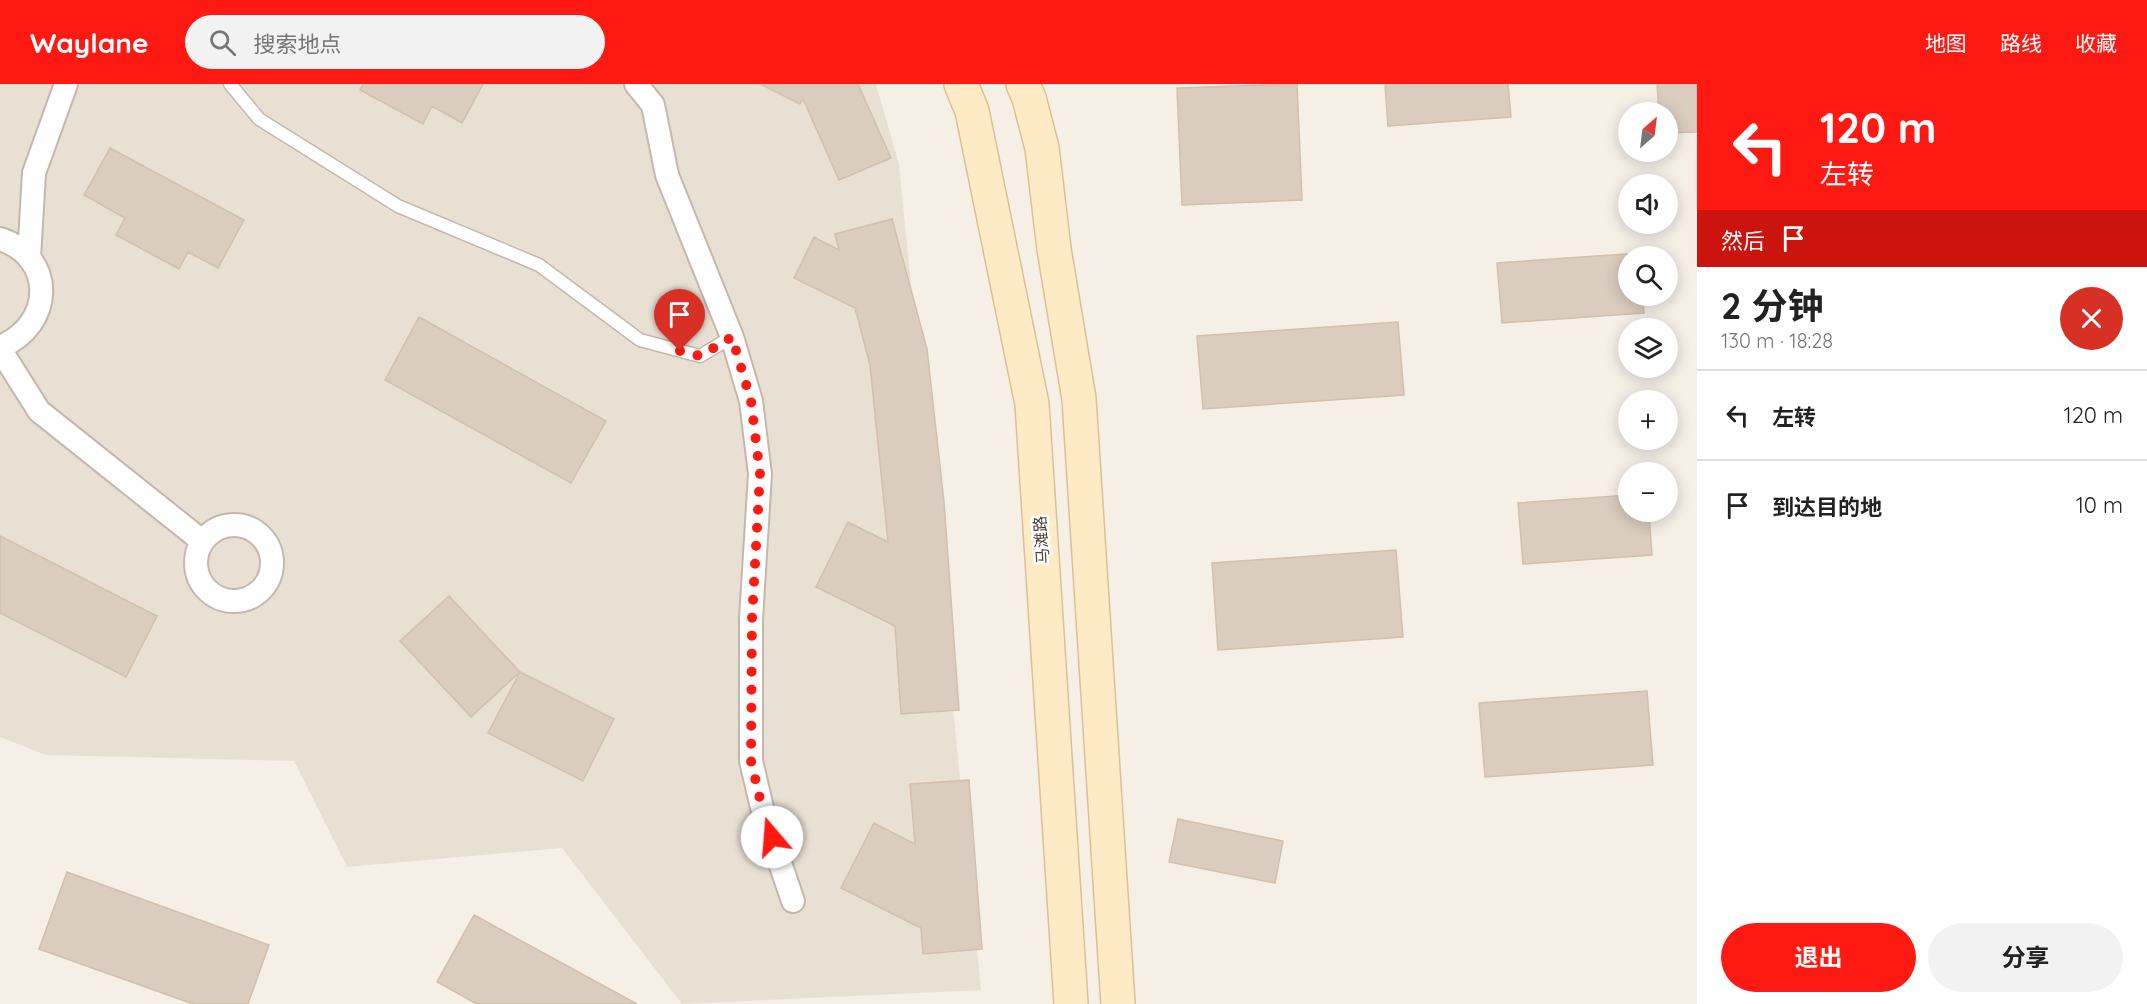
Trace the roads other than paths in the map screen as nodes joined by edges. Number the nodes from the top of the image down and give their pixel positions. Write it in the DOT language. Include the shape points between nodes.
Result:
graph roads {
  1 [pos="66,84"];
  2 [pos="230,84"];
  3 [pos="636,84"];
  4 [pos="961,84"];
  5 [pos="1023,84"];
  6 [pos="1052,84"];
  7 [pos="1042,148"];
  8 [pos="0,239"];
  9 [pos="29,258"];
  10 [pos="732,337"];
  11 [pos="0,348"];
  12 [pos="202,541"];
  13 [pos="793,901"];
  14 [pos="1071,1004"];
  15 [pos="1118,1004"];
  1 -- 9 [label="street" via="34,174"];
  2 -- 10 [label="lane" via="259,119 368,188 398,206 539,265 640,340 700,356"];
  3 -- 10 [label="street" via="653,105 667,175"];
  4 -- 14 [label="main road, 马滩路" via="972,111 1032,404"];
  5 -- 7 [label="main road"];
  6 -- 7 [label="main road" via="1047,95"];
  7 -- 15 [label="main road" via="1079,399"];
  8 -- 9 [label="street"];
  9 -- 11 [label="street" via="41,287 35,319 14,341"];
  10 -- 13 [label="street" via="751,401 760,474 752,619 751,761 764,816"];
  11 -- 12 [label="street" via="39,411"];
}
